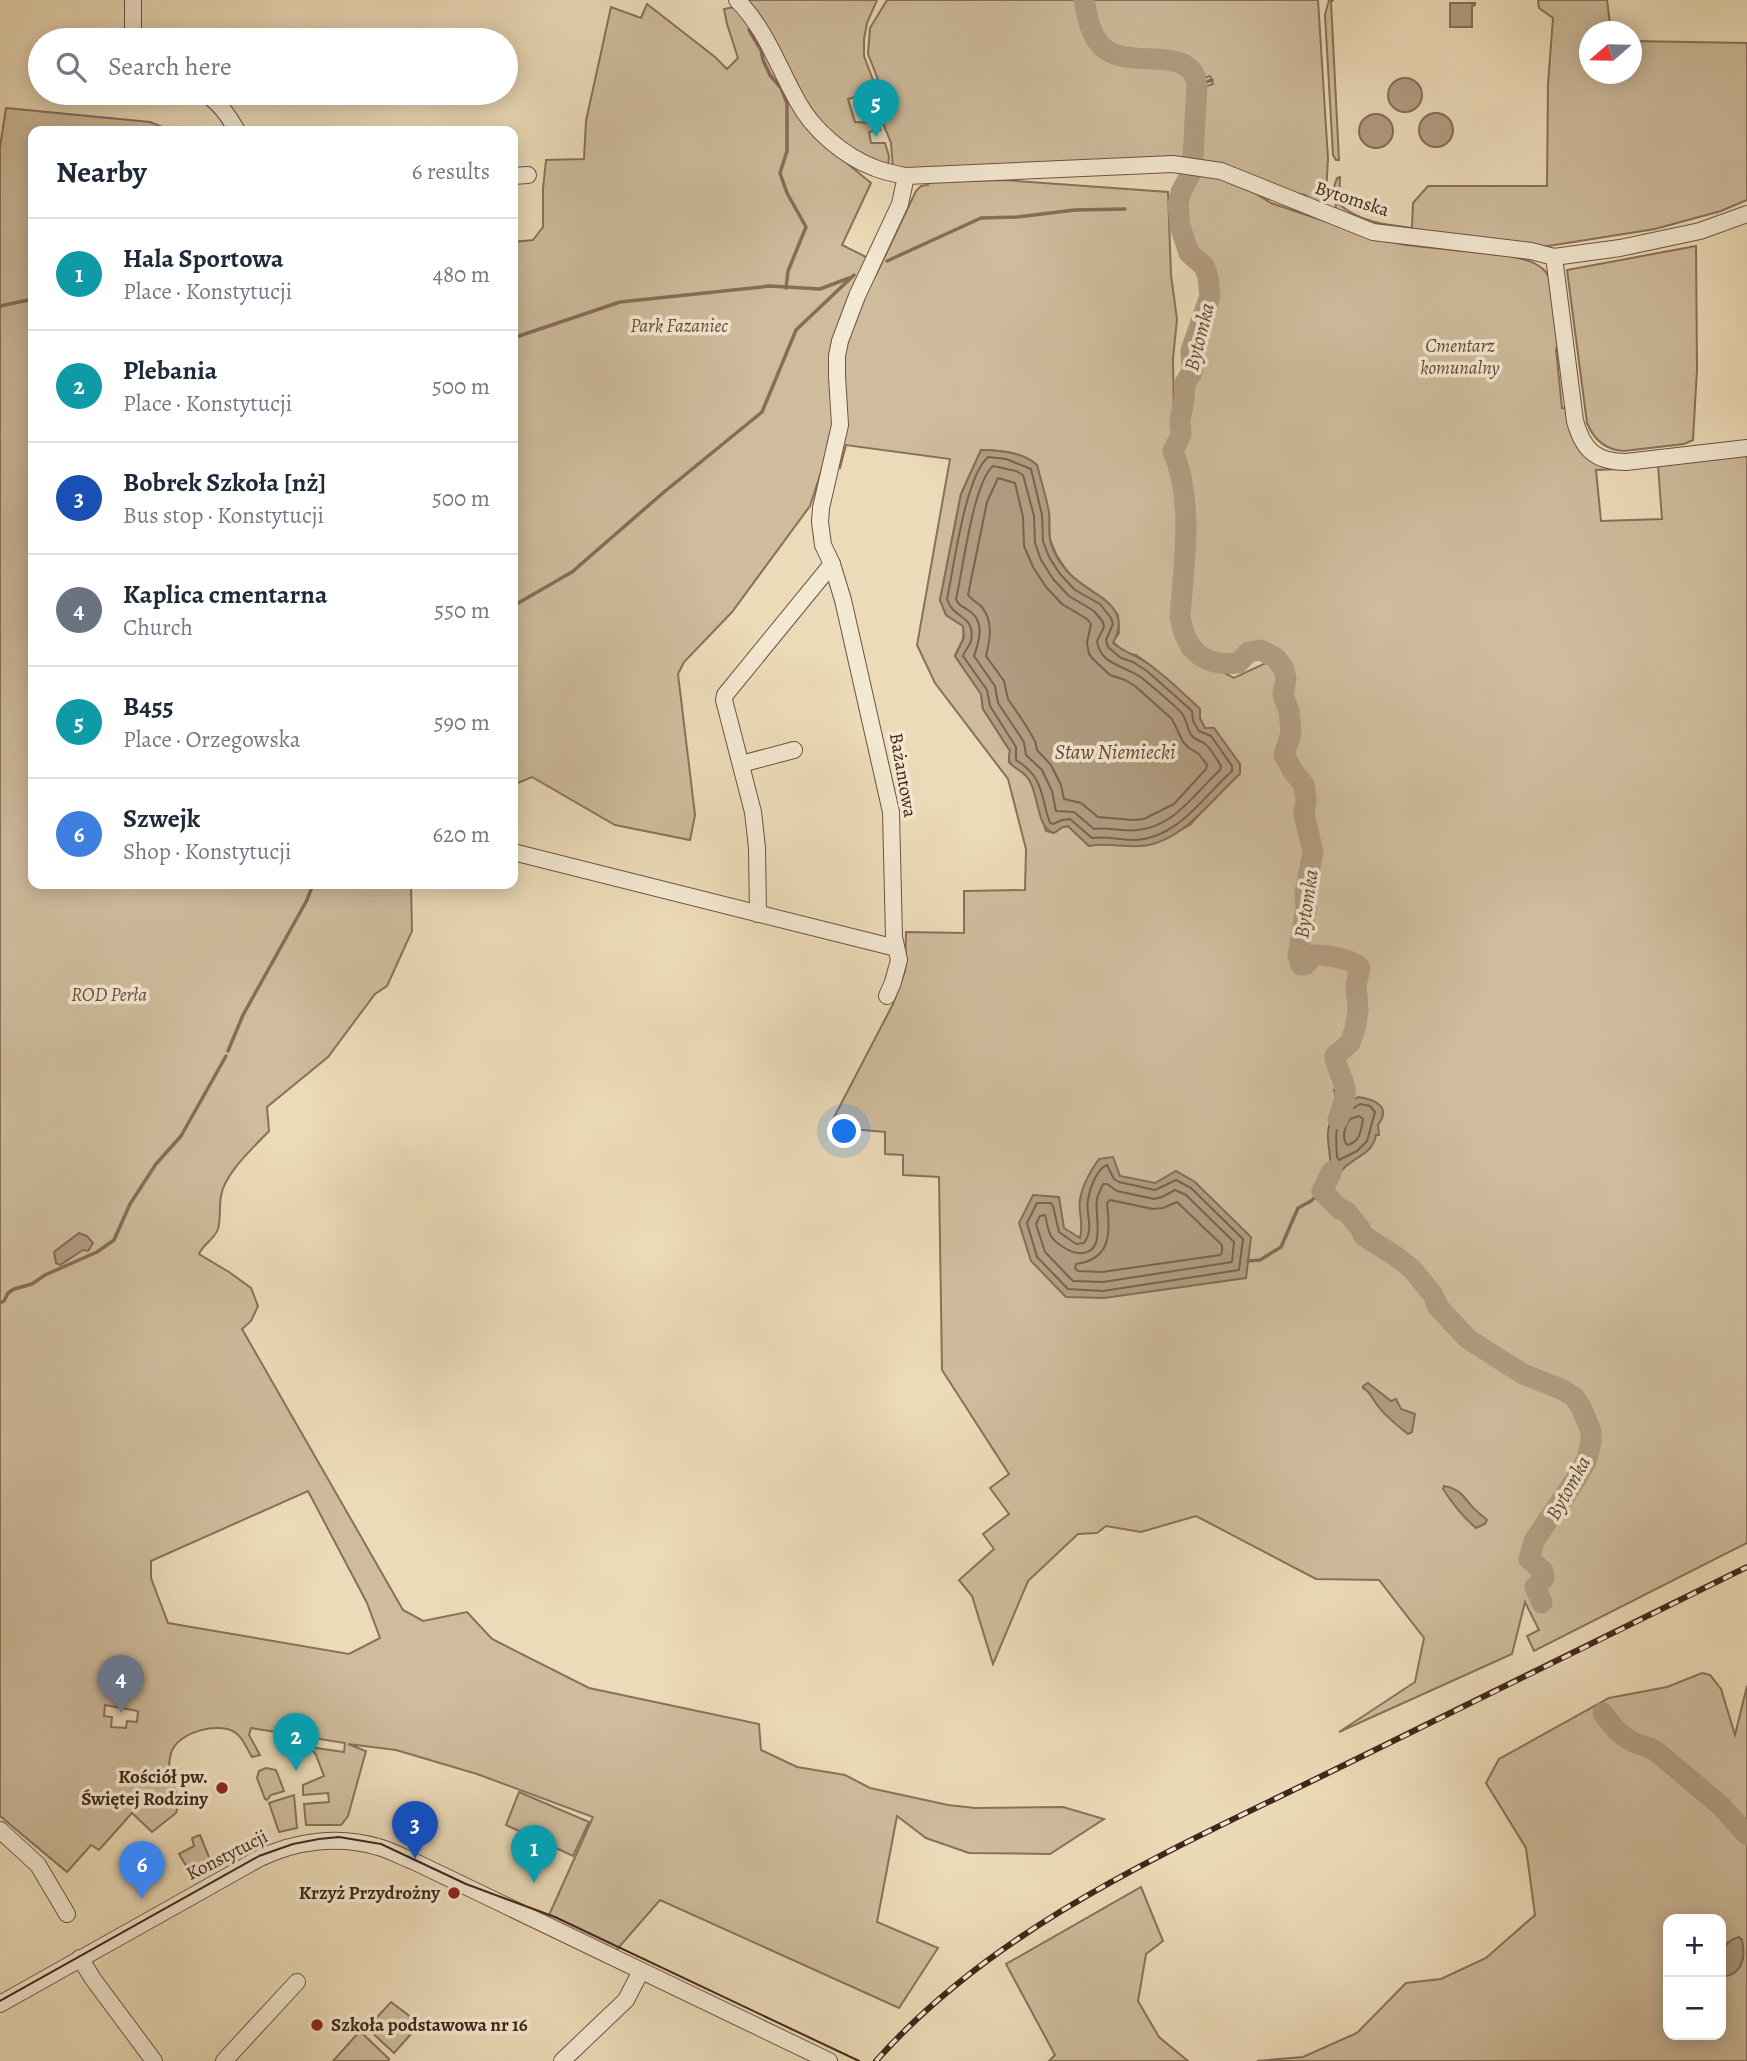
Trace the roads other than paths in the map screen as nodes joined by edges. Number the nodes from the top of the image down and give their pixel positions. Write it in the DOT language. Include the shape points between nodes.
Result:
graph roads {
  1 [pos="133,0"];
  2 [pos="737,0"];
  3 [pos="133,28"];
  4 [pos="220,105"];
  5 [pos="234,126"];
  6 [pos="906,176"];
  7 [pos="1747,214"];
  8 [pos="1554,257"];
  9 [pos="1747,448"];
  10 [pos="832,564"];
  11 [pos="794,750"];
  12 [pos="741,764"];
  13 [pos="518,853"];
  14 [pos="758,914"];
  15 [pos="896,948"];
  16 [pos="887,996"];
  17 [pos="0,1830"];
  18 [pos="67,1914"];
  19 [pos="80,1958"];
  20 [pos="641,1971"];
  21 [pos="296,1982"];
  22 [pos="0,2004"];
  23 [pos="152,2060"];
  24 [pos="223,2061"];
  25 [pos="562,2061"];
  26 [pos="829,2061"];
  1 -- 3 [label="street"];
  2 -- 6 [label="street, Bytomska" via="762,30 809,118 850,155 874,168"];
  4 -- 5 [label="street"];
  6 -- 8 [label="street, Bytomska" via="1173,164 1221,171 1373,232"];
  6 -- 10 [label="street, Bażantowa" via="901,204 857,296 838,351 840,425 820,522"];
  7 -- 8 [label="street, Bytomska" via="1665,239"];
  8 -- 9 [label="street" via="1575,421 1592,454 1626,462"];
  10 -- 12 [label="street" via="725,695"];
  10 -- 15 [label="street, Bażantowa" via="891,811"];
  11 -- 12 [label="street"];
  12 -- 14 [label="street" via="753,812"];
  13 -- 14 [label="street"];
  14 -- 15 [label="street"];
  15 -- 16 [label="street, Bażantowa" via="899,960"];
  17 -- 18 [label="street" via="38,1865"];
  19 -- 20 [label="street, Konstytucji" via="269,1854 339,1840 380,1847 413,1861"];
  19 -- 22 [label="street, Konstytucji"];
  19 -- 23 [label="street"];
  20 -- 25 [label="street" via="626,2000"];
  20 -- 26 [label="street, Konstytucji"];
  21 -- 24 [label="street"];
}
